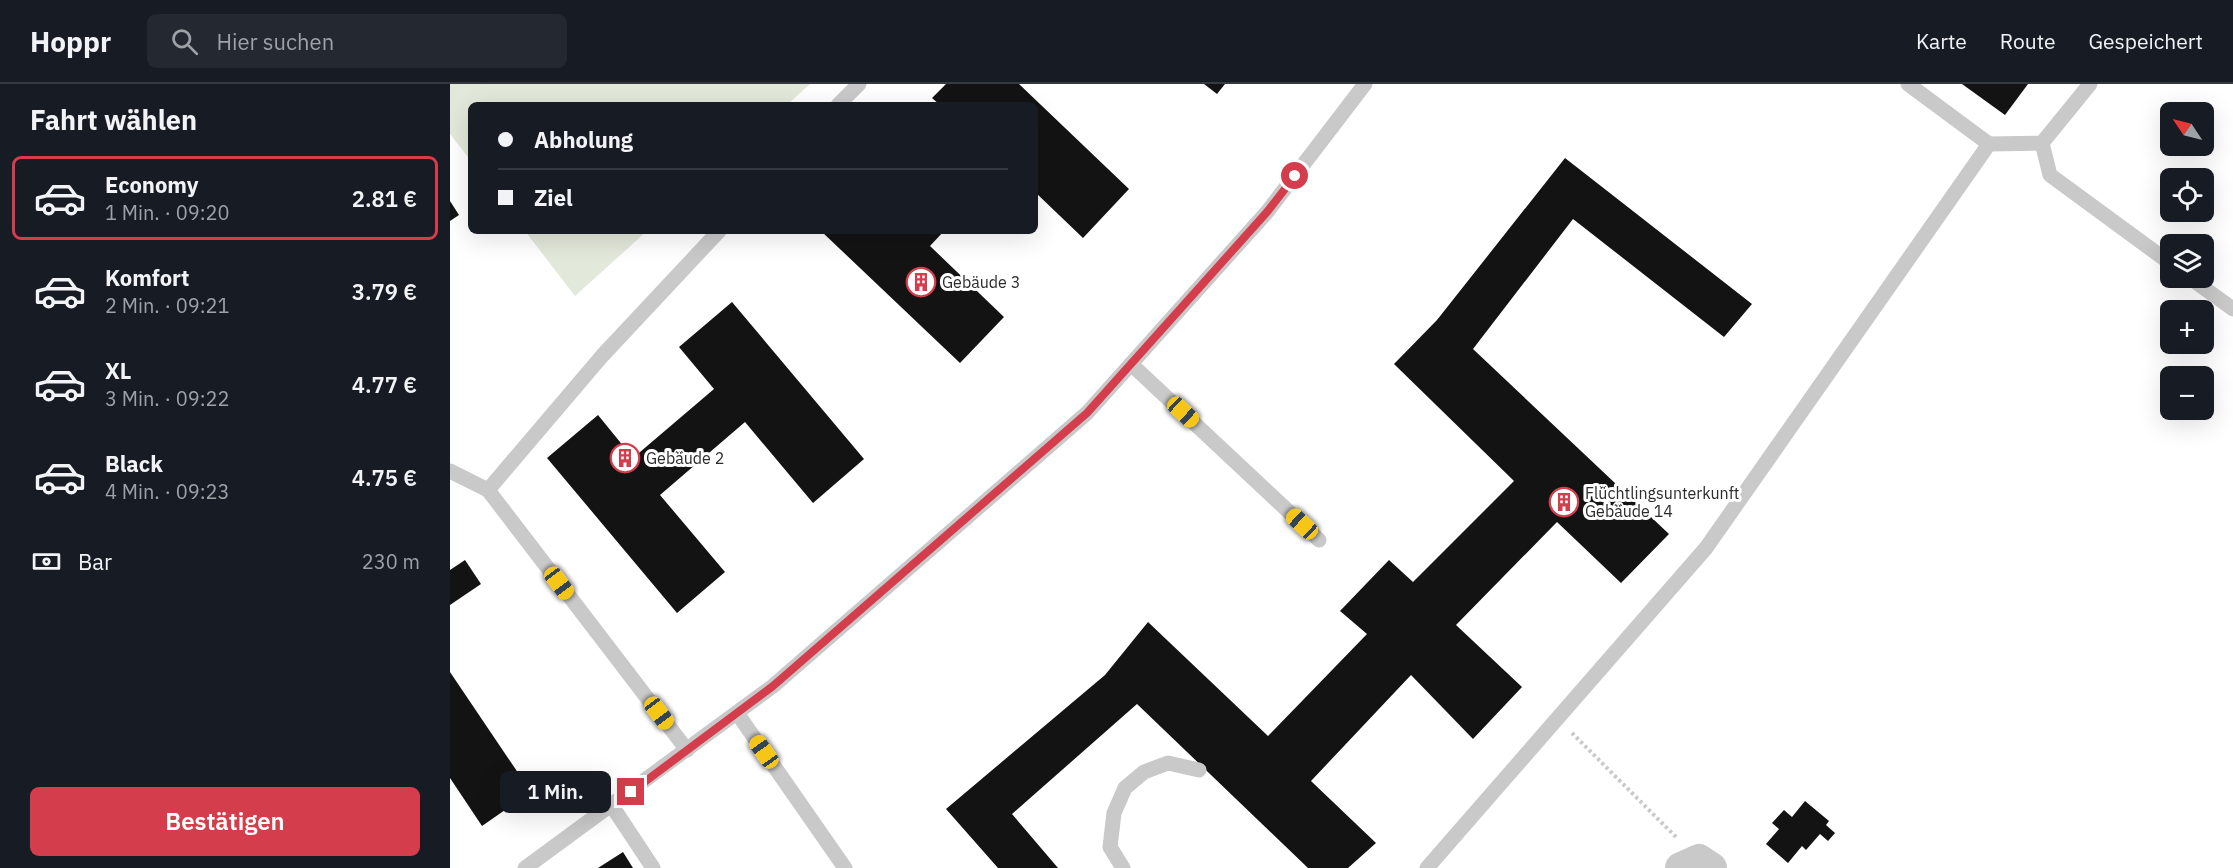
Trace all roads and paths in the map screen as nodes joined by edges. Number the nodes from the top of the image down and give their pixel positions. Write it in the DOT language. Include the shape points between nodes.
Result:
graph roads {
  1 [pos="859,84"];
  2 [pos="1365,84"];
  3 [pos="1908,84"];
  4 [pos="2090,84"];
  5 [pos="841,102"];
  6 [pos="2042,143"];
  7 [pos="1989,144"];
  8 [pos="716,234"];
  9 [pos="2160,256"];
  10 [pos="2204,288"];
  11 [pos="2233,309"];
  12 [pos="1131,364"];
  13 [pos="450,471"];
  14 [pos="488,490"];
  15 [pos="1319,540"];
  16 [pos="737,713"];
  17 [pos="1557,718"];
  18 [pos="687,750"];
  19 [pos="1199,770"];
  20 [pos="612,806"];
  21 [pos="1697,865"];
  22 [pos="525,868"];
  23 [pos="653,868"];
  24 [pos="845,868"];
  25 [pos="1123,868"];
  26 [pos="1427,868"];
  1 -- 5 [label="lane"];
  2 -- 12 [label="lane" via="1267,212"];
  3 -- 7 [label="lane"];
  4 -- 6 [label="lane"];
  6 -- 7 [label="lane"];
  6 -- 9 [label="lane" via="2050,175"];
  7 -- 17 [label="lane" via="1706,548"];
  8 -- 14 [label="lane" via="602,356"];
  10 -- 11 [label="lane"];
  12 -- 15 [label="lane"];
  12 -- 16 [label="lane" via="1087,413"];
  13 -- 14 [label="lane"];
  14 -- 18 [label="lane"];
  16 -- 18 [label="lane"];
  16 -- 24 [label="lane"];
  17 -- 21 [label="path"];
  17 -- 26 [label="lane"];
  18 -- 20 [label="lane"];
  19 -- 25 [label="lane" via="1168,763 1144,772 1125,788 1114,813 1110,847"];
  20 -- 22 [label="lane"];
  20 -- 23 [label="lane"];
}
